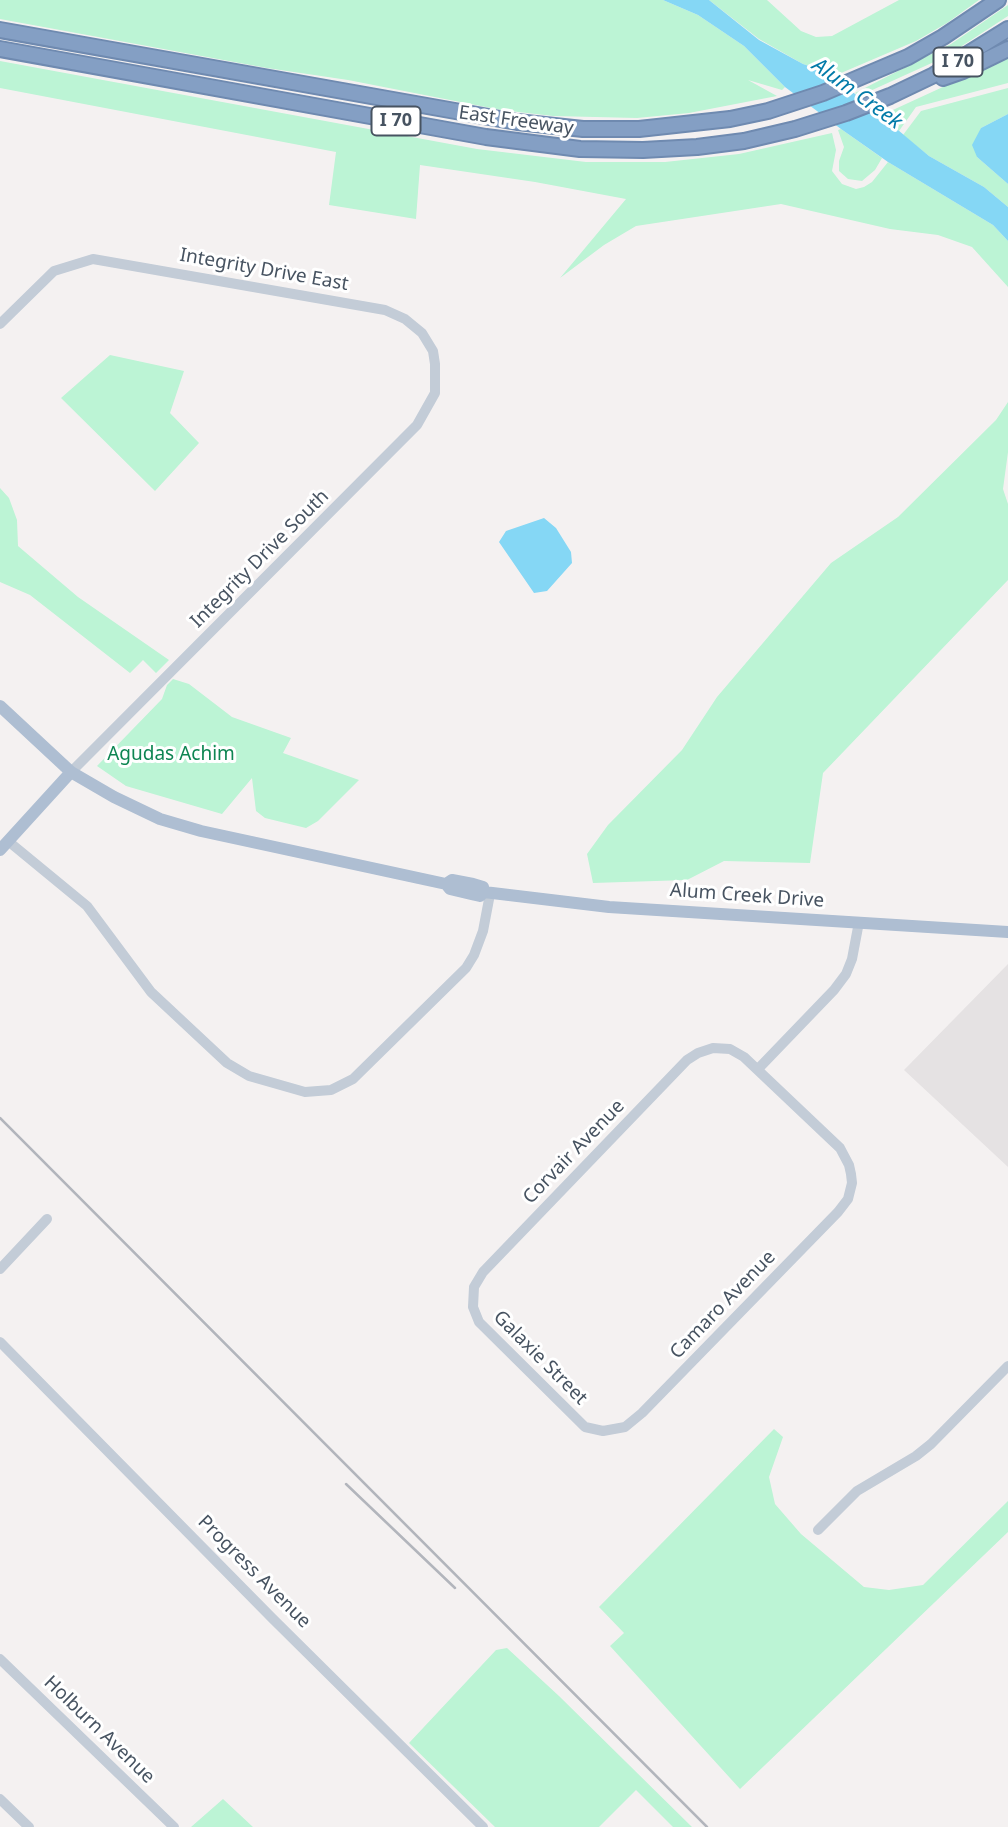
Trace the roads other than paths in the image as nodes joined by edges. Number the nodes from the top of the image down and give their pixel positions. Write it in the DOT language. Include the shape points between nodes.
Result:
graph roads {
  1 [pos="998,0"];
  2 [pos="1008,29"];
  3 [pos="0,30"];
  4 [pos="0,49"];
  5 [pos="1008,49"];
  6 [pos="905,90"];
  7 [pos="0,324"];
  8 [pos="433,351"];
  9 [pos="0,706"];
  10 [pos="71,772"];
  11 [pos="4,846"];
  12 [pos="487,893"];
  13 [pos="859,922"];
  14 [pos="1008,932"];
  15 [pos="758,1069"];
  16 [pos="47,1219"];
  17 [pos="0,1269"];
  18 [pos="472,1294"];
  19 [pos="0,1342"];
  20 [pos="1008,1366"];
  21 [pos="603,1432"];
  22 [pos="818,1530"];
  23 [pos="0,1659"];
  24 [pos="0,1799"];
  25 [pos="29,1827"];
  26 [pos="174,1827"];
  27 [pos="483,1827"];
  1 -- 3 [label="highway, East Freeway / I 70" via="878,72 823,93 768,111 639,129 540,125 454,112"];
  2 -- 6 [label="highway, East Freeway / I 70"];
  4 -- 6 [label="highway, East Freeway / I 70" via="473,135 580,149 697,147 795,129"];
  5 -- 6 [label="highway" via="963,71"];
  7 -- 8 [label="street, Integrity Drive East" via="54,271 93,259 385,310 416,327"];
  8 -- 10 [label="street, Integrity Drive South" via="435,393 417,425"];
  9 -- 10 [label="main road, Alum Creek Drive"];
  10 -- 11 [label="main road"];
  10 -- 12 [label="main road, Alum Creek Drive" via="132,807 190,828 446,884 480,896"];
  11 -- 12 [label="street" via="87,906 151,992 227,1063 260,1080 305,1092 331,1090 353,1079 466,968 483,932"];
  12 -- 13 [label="main road, Alum Creek Drive" via="609,907"];
  13 -- 14 [label="main road, Alum Creek Drive"];
  13 -- 15 [label="street" via="846,974"];
  15 -- 18 [label="street, Corvair Avenue" via="730,1049 713,1048 687,1060 483,1272"];
  15 -- 21 [label="street, Camaro Avenue" via="840,1148 852,1183 848,1199 642,1413 625,1427"];
  16 -- 17 [label="street"];
  18 -- 21 [label="street, Galaxie Street" via="474,1313 485,1330 570,1415"];
  19 -- 27 [label="street, Progress Avenue"];
  20 -- 22 [label="street" via="931,1444 857,1491"];
  23 -- 26 [label="street, Holburn Avenue"];
  24 -- 25 [label="street"];
}
